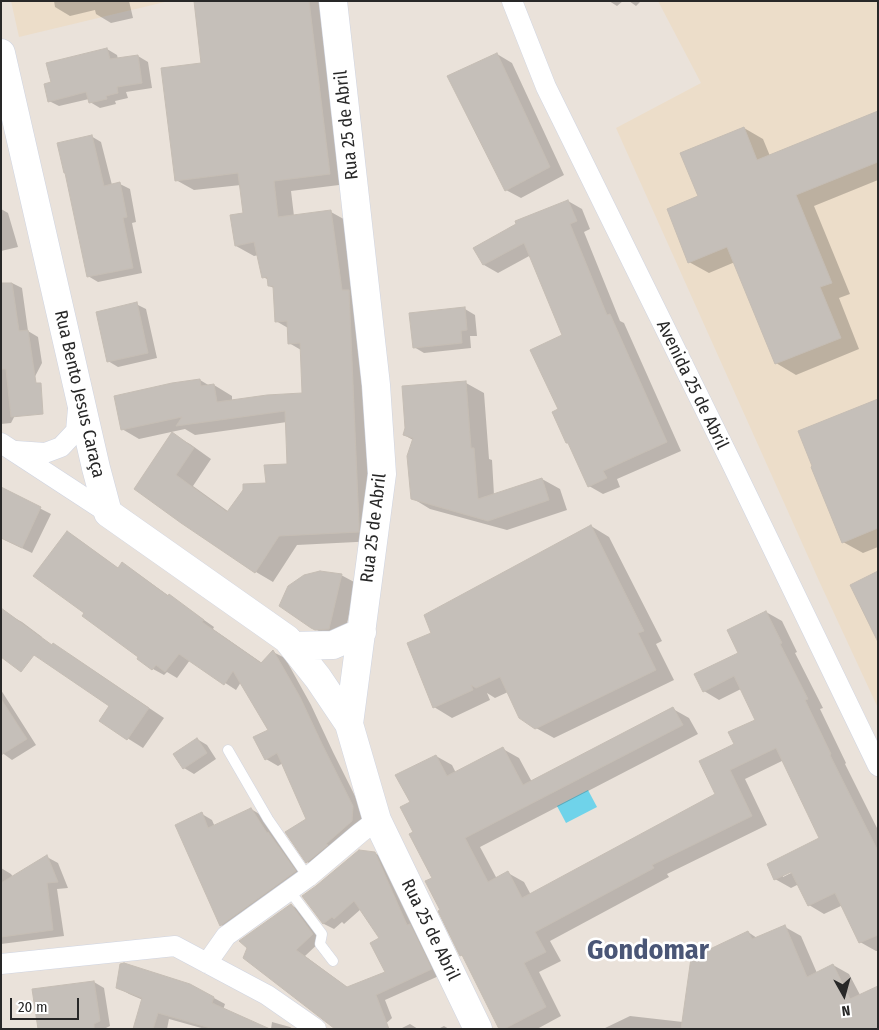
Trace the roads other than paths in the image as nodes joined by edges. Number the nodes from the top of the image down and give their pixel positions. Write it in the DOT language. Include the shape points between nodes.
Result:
graph roads {
  1 [pos="333,1"];
  2 [pos="512,1"];
  3 [pos="1,53"];
  4 [pos="79,396"];
  5 [pos="8,447"];
  6 [pos="108,513"];
  7 [pos="362,632"];
  8 [pos="293,646"];
  9 [pos="349,724"];
  10 [pos="228,750"];
  11 [pos="878,766"];
  12 [pos="377,820"];
  13 [pos="308,876"];
  14 [pos="289,890"];
  15 [pos="333,961"];
  16 [pos="1,964"];
  17 [pos="207,964"];
  18 [pos="316,1029"];
  19 [pos="478,1029"];
  1 -- 7 [label="main road, Rua 25 de Abril" via="376,385 382,474"];
  2 -- 11 [label="street, Avenida 25 de Abril" via="546,88"];
  3 -- 4 [label="main road, Rua Bento Jesus Caraça"];
  4 -- 5 [label="street" via="76,431 61,447 45,452"];
  4 -- 6 [label="main road, Rua Bento Jesus Caraça"];
  5 -- 6 [label="street"];
  6 -- 8 [label="main road"];
  7 -- 8 [label="main road" via="333,645"];
  7 -- 9 [label="main road, Rua 25 de Abril"];
  8 -- 9 [label="main road"];
  9 -- 12 [label="main road, Rua 25 de Abril"];
  10 -- 13 [label="lane" via="268,819"];
  12 -- 13 [label="street"];
  12 -- 19 [label="main road, Rua 25 de Abril"];
  13 -- 14 [label="street"];
  14 -- 15 [label="lane" via="322,934 320,944"];
  14 -- 17 [label="street" via="226,936"];
  16 -- 17 [label="street" via="174,946"];
  17 -- 18 [label="street" via="267,996"];
}
